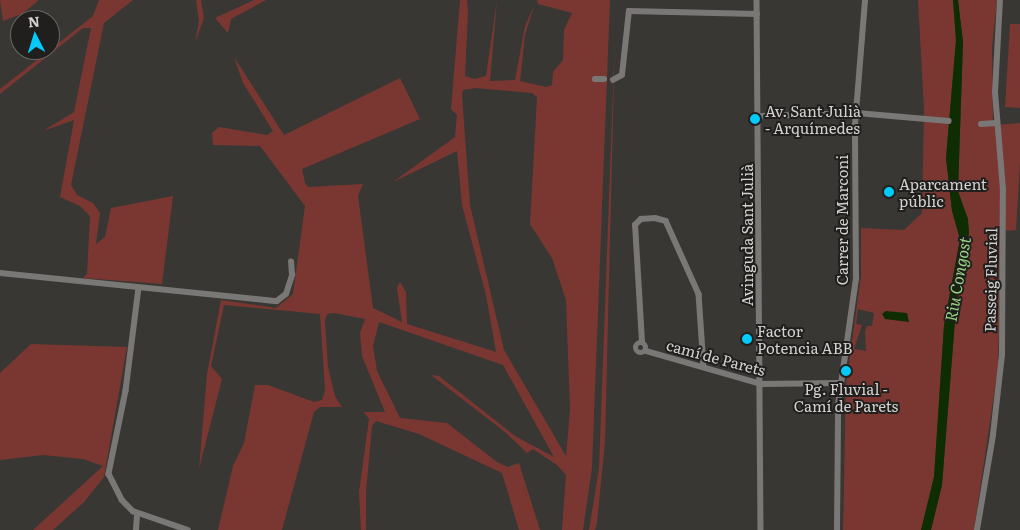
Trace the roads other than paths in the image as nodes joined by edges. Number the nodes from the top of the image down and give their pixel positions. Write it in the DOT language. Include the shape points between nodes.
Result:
graph roads {
  1 [pos="756,0"];
  2 [pos="866,0"];
  3 [pos="1000,0"];
  4 [pos="757,14"];
  5 [pos="595,79"];
  6 [pos="604,79"];
  7 [pos="613,80"];
  8 [pos="857,113"];
  9 [pos="761,116"];
  10 [pos="948,121"];
  11 [pos="996,123"];
  12 [pos="980,124"];
  13 [pos="290,262"];
  14 [pos="0,273"];
  15 [pos="139,288"];
  16 [pos="642,342"];
  17 [pos="646,351"];
  18 [pos="704,367"];
  19 [pos="840,383"];
  20 [pos="760,384"];
  21 [pos="137,514"];
  22 [pos="136,530"];
  23 [pos="188,530"];
  24 [pos="762,530"];
  25 [pos="837,530"];
  26 [pos="977,530"];
  1 -- 4 [label="street, Avinguda Sant Julià"];
  2 -- 8 [label="street, Carrer de Marconi"];
  3 -- 11 [label="street, Passeig Fluvial"];
  4 -- 7 [label="street" via="629,11 622,75"];
  4 -- 9 [label="street, Avinguda Sant Julià"];
  5 -- 6 [label="street"];
  8 -- 9 [label="street"];
  8 -- 10 [label="street"];
  8 -- 19 [label="street, Carrer de Marconi" via="856,279"];
  9 -- 20 [label="street, Avinguda Sant Julià"];
  11 -- 12 [label="street"];
  11 -- 26 [label="street, Passeig Fluvial" via="1003,190 1002,355 993,436"];
  13 -- 15 [label="street" via="292,275 286,294 277,301"];
  14 -- 15 [label="street"];
  15 -- 21 [label="street" via="126,391 108,470 122,500"];
  16 -- 17 [label="street"];
  16 -- 17 [label="street" via="636,350"];
  16 -- 18 [label="street" via="634,225 641,219 655,218 666,221 699,294"];
  17 -- 18 [label="street, camí de Parets"];
  18 -- 20 [label="street, camí de Parets"];
  19 -- 20 [label="street, camí de Parets"];
  19 -- 25 [label="street, Carrer de Marconi"];
  20 -- 24 [label="street, Avinguda Sant Julià"];
  21 -- 22 [label="street"];
  21 -- 23 [label="street"];
}
